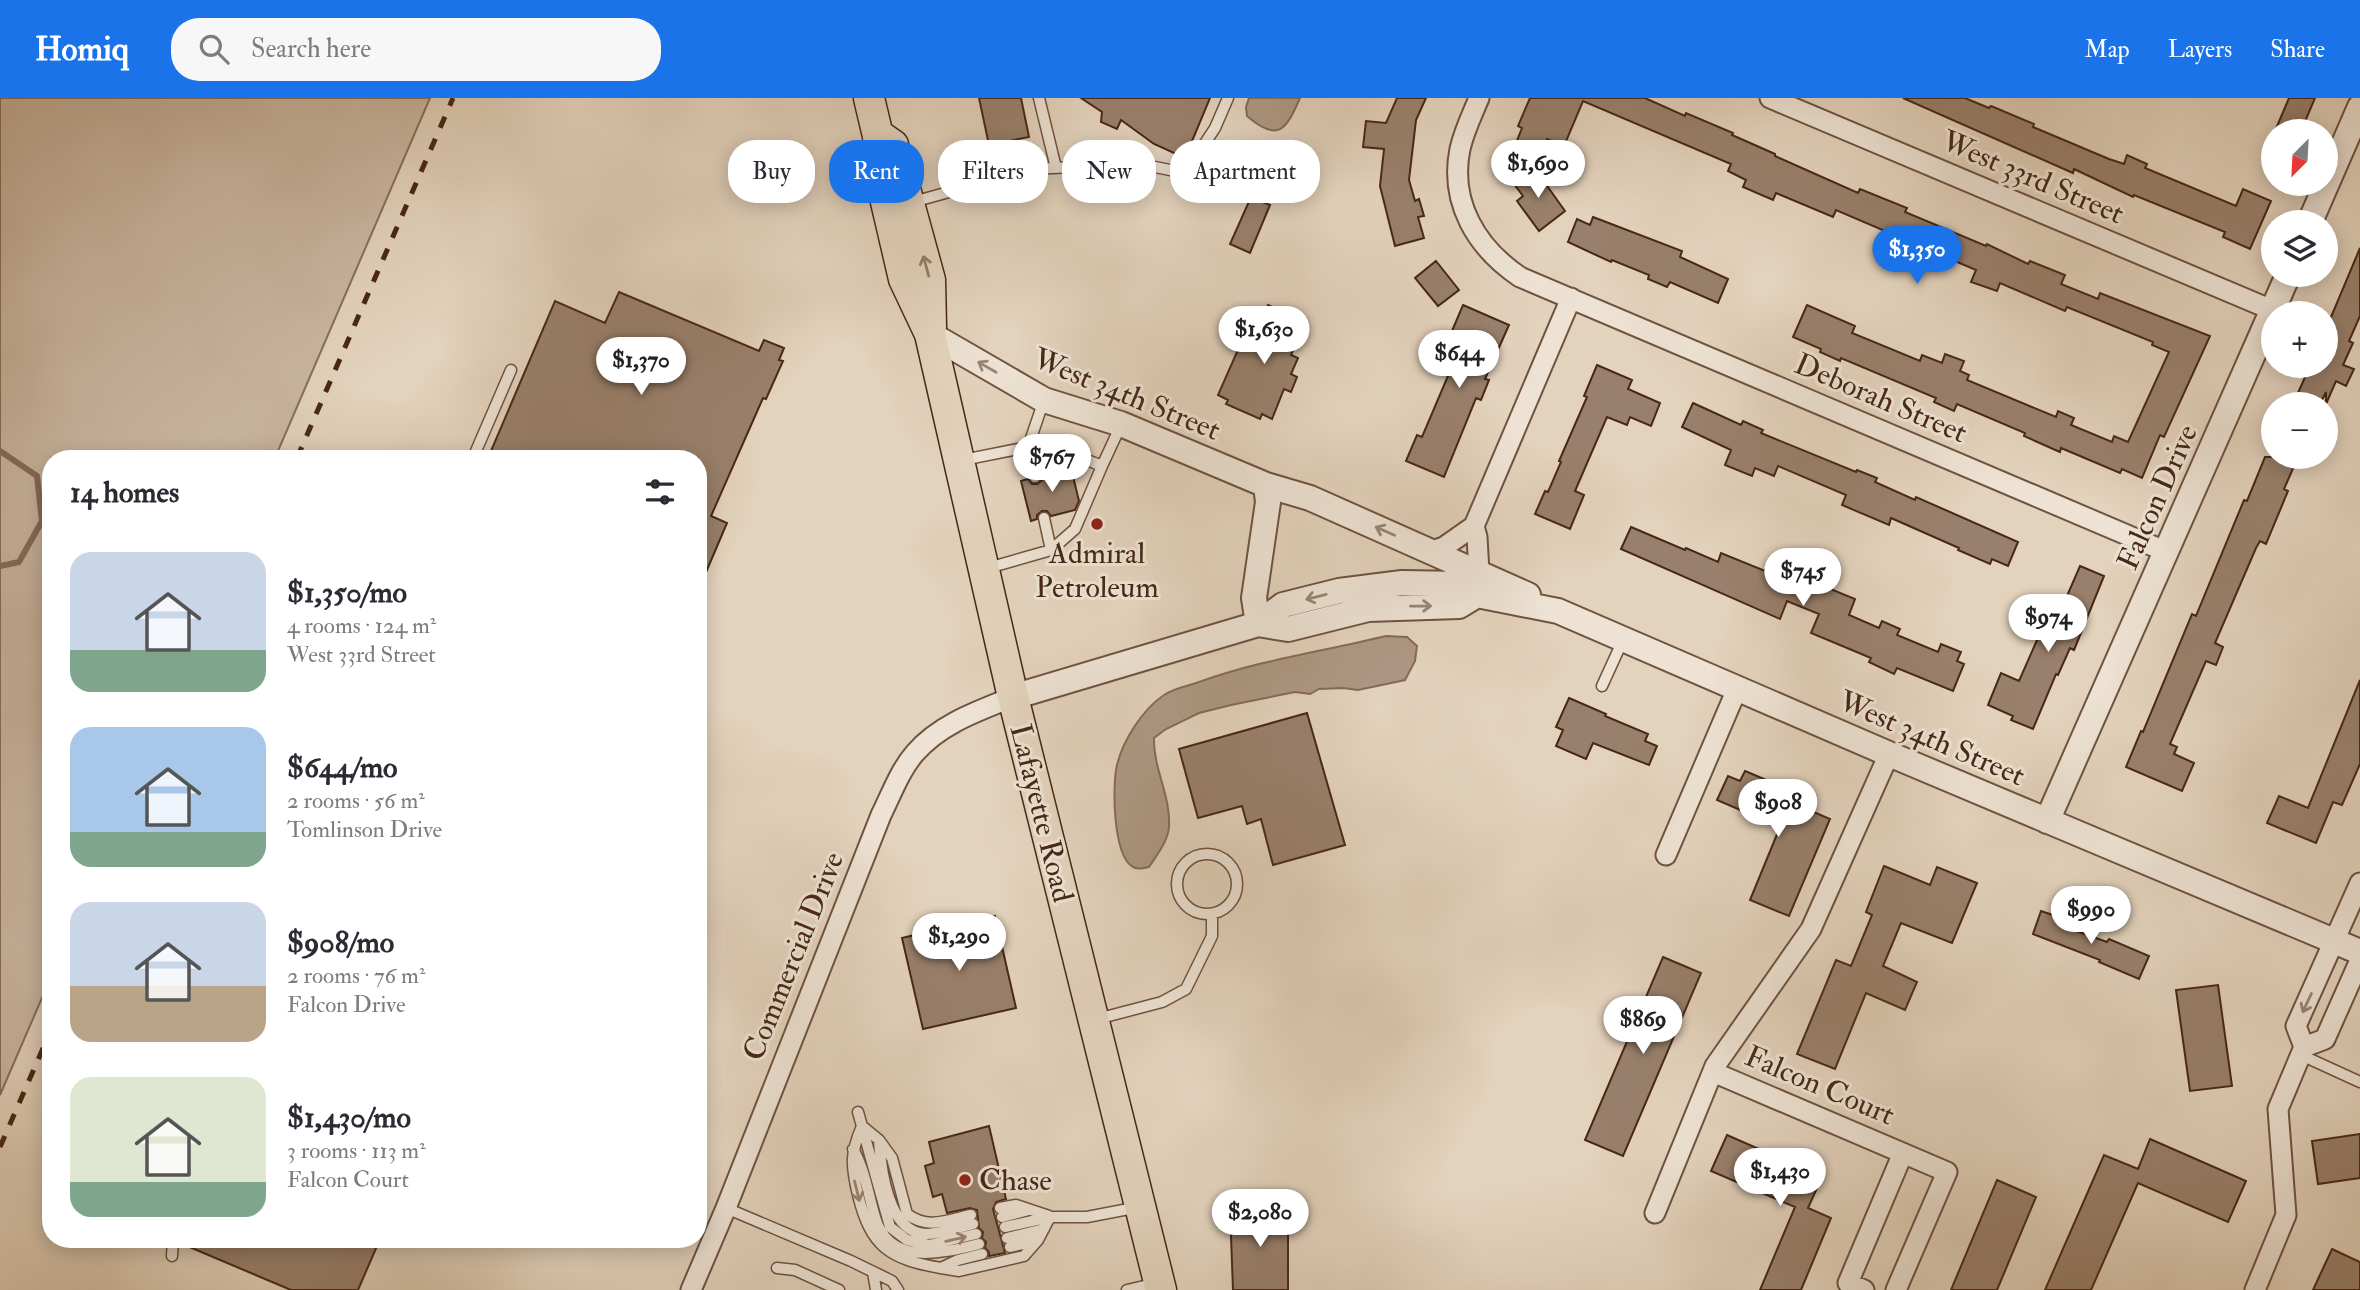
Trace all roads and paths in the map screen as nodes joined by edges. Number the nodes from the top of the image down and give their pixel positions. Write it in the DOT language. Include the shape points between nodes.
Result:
graph roads {
  1 [pos="869,98"];
  2 [pos="1039,98"];
  3 [pos="1228,98"];
  4 [pos="1479,98"];
  5 [pos="1770,98"];
  6 [pos="2360,107"];
  7 [pos="878,135"];
  8 [pos="886,140"];
  9 [pos="1056,168"];
  10 [pos="924,199"];
  11 [pos="909,203"];
  12 [pos="2316,210"];
  13 [pos="1571,298"];
  14 [pos="2261,305"];
  15 [pos="930,334"];
  16 [pos="2261,335"];
  17 [pos="511,370"];
  18 [pos="1044,400"];
  19 [pos="1121,424"];
  20 [pos="1028,447"];
  21 [pos="476,450"];
  22 [pos="959,461"];
  23 [pos="1102,466"];
  24 [pos="1035,477"];
  25 [pos="1266,485"];
  26 [pos="1044,518"];
  27 [pos="1474,526"];
  28 [pos="1051,550"];
  29 [pos="1432,551"];
  30 [pos="2167,552"];
  31 [pos="984,569"];
  32 [pos="1478,584"];
  33 [pos="1258,624"];
  34 [pos="1623,639"];
  35 [pos="1602,686"];
  36 [pos="1737,689"];
  37 [pos="1013,697"];
  38 [pos="1889,754"];
  39 [pos="2047,821"];
  40 [pos="1666,855"];
  41 [pos="2360,883"];
  42 [pos="1212,914"];
  43 [pos="2335,941"];
  44 [pos="2360,952"];
  45 [pos="2360,960"];
  46 [pos="1093,1020"];
  47 [pos="2302,1051"];
  48 [pos="1713,1072"];
  49 [pos="2360,1082"];
  50 [pos="858,1112"];
  51 [pos="862,1126"];
  52 [pos="853,1149"];
  53 [pos="1903,1153"];
  54 [pos="1140,1207"];
  55 [pos="726,1208"];
  56 [pos="1656,1213"];
  57 [pos="1049,1217"];
  58 [pos="1005,1227"];
  59 [pos="1044,1229"];
  60 [pos="976,1234"];
  61 [pos="1038,1240"];
  62 [pos="172,1248"];
  63 [pos="172,1256"];
  64 [pos="777,1268"];
  65 [pos="941,1268"];
  66 [pos="873,1272"];
  67 [pos="1160,1286"];
  68 [pos="691,1290"];
  69 [pos="839,1290"];
  70 [pos="876,1290"];
  71 [pos="898,1290"];
  72 [pos="1127,1290"];
  73 [pos="1864,1290"];
  74 [pos="1896,1290"];
  75 [pos="2255,1290"];
  1 -- 7 [label="main road, Lafayette Road"];
  2 -- 9 [label="lane"];
  3 -- 9 [label="lane" via="1190,166 1175,171 1140,164"];
  4 -- 13 [label="street, Deborah Street" via="1461,145 1458,169 1467,219 1504,266"];
  5 -- 14 [label="street, West 33rd Street"];
  6 -- 12 [label="street"];
  7 -- 8 [label="main road, Lafayette Road"];
  7 -- 15 [label="main road, Lafayette Road" via="880,176 904,279"];
  9 -- 10 [label="lane" via="1031,169"];
  15 -- 11 [label="main road, Lafayette Road, one-way" via="930,280"];
  13 -- 27 [label="street"];
  13 -- 30 [label="street, Deborah Street"];
  18 -- 15 [label="street, West 34th Street, one-way"];
  15 -- 22 [label="main road, Lafayette Road"];
  16 -- 30 [label="street, Falcon Drive"];
  17 -- 21 [label="lane"];
  18 -- 19 [label="street, West 34th Street"];
  18 -- 20 [label="lane"];
  19 -- 23 [label="lane"];
  19 -- 25 [label="street, West 34th Street"];
  20 -- 22 [label="lane"];
  20 -- 23 [label="lane" via="1047,444"];
  20 -- 24 [label="lane"];
  22 -- 31 [label="main road, Lafayette Road"];
  23 -- 28 [label="lane" via="1075,529"];
  29 -- 25 [label="street, West 34th Street, one-way" via="1310,498"];
  25 -- 33 [label="street" via="1268,502 1254,598"];
  26 -- 28 [label="lane"];
  27 -- 29 [label="street"];
  27 -- 32 [label="street"];
  28 -- 31 [label="lane"];
  29 -- 32 [label="street, West 34th Street"];
  30 -- 39 [label="street, Falcon Drive"];
  31 -- 37 [label="main road, Lafayette Road"];
  32 -- 33 [label="street" via="1459,606 1368,609 1288,629"];
  32 -- 34 [label="street, West 34th Street"];
  33 -- 37 [label="street"];
  34 -- 35 [label="lane"];
  34 -- 36 [label="street, West 34th Street"];
  36 -- 38 [label="street, West 34th Street"];
  36 -- 40 [label="street"];
  37 -- 46 [label="main road, Lafayette Road"];
  37 -- 55 [label="street, Commercial Drive" via="935,735 903,770 881,815"];
  38 -- 39 [label="street, West 34th Street"];
  38 -- 48 [label="street" via="1811,929"];
  39 -- 43 [label="street, West 34th Street"];
  41 -- 43 [label="street"];
  42 -- 42 [label="lane" via="1234,897 1236,880 1228,862 1203,854 1183,865 1177,888 1186,906"];
  42 -- 46 [label="lane" via="1212,936 1186,989 1162,1002"];
  43 -- 44 [label="street, West 34th Street"];
  43 -- 47 [label="street, one-way" via="2296,1026"];
  45 -- 47 [label="street" via="2325,1039"];
  46 -- 54 [label="main road, Lafayette Road"];
  47 -- 49 [label="lane"];
  47 -- 75 [label="street" via="2278,1109 2286,1215"];
  48 -- 53 [label="street, Falcon Court"];
  48 -- 56 [label="street"];
  50 -- 51 [label="lane"];
  51 -- 52 [label="lane"];
  51 -- 60 [label="lane" via="892,1158 906,1214 919,1222"];
  51 -- 60 [label="lane, one-way" via="890,1227 908,1240 929,1245"];
  52 -- 60 [label="lane" via="862,1164 876,1221 890,1241 928,1255"];
  52 -- 65 [label="lane, one-way" via="851,1165 864,1221 879,1244 906,1261"];
  53 -- 73 [label="street, Falcon Court" via="1848,1283"];
  53 -- 74 [label="street, Falcon Court" via="1947,1172"];
  54 -- 57 [label="lane" via="1087,1217"];
  54 -- 67 [label="main road, Lafayette Road"];
  55 -- 66 [label="lane"];
  55 -- 68 [label="street, Commercial Drive"];
  57 -- 58 [label="lane"];
  57 -- 58 [label="lane" via="1031,1210"];
  57 -- 59 [label="lane"];
  58 -- 59 [label="lane"];
  58 -- 61 [label="lane"];
  59 -- 61 [label="lane"];
  60 -- 65 [label="lane" via="958,1260"];
  61 -- 65 [label="lane" via="1024,1256 960,1271"];
  62 -- 63 [label="lane"];
  64 -- 69 [label="lane" via="795,1270"];
  66 -- 70 [label="lane"];
  66 -- 71 [label="lane" via="892,1281"];
  67 -- 72 [label="lane"];
}
